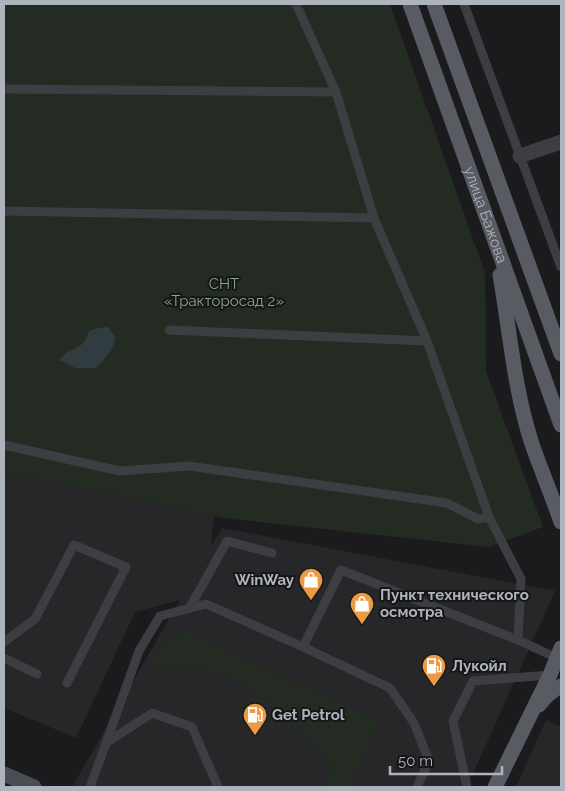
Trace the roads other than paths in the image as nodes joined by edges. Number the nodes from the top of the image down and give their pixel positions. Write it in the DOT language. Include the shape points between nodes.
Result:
graph roads {
  1 [pos="296,4"];
  2 [pos="410,4"];
  3 [pos="434,4"];
  4 [pos="464,4"];
  5 [pos="4,89"];
  6 [pos="336,92"];
  7 [pos="561,142"];
  8 [pos="520,156"];
  9 [pos="4,211"];
  10 [pos="374,218"];
  11 [pos="493,234"];
  12 [pos="561,267"];
  13 [pos="169,330"];
  14 [pos="427,341"];
  15 [pos="561,354"];
  16 [pos="561,425"];
  17 [pos="4,445"];
  18 [pos="489,517"];
  19 [pos="561,522"];
  20 [pos="272,552"];
  21 [pos="188,609"];
  22 [pos="518,640"];
  23 [pos="4,642"];
  24 [pos="303,648"];
  25 [pos="559,653"];
  26 [pos="4,658"];
  27 [pos="37,674"];
  28 [pos="550,675"];
  29 [pos="67,684"];
  30 [pos="561,686"];
  31 [pos="527,722"];
  32 [pos="106,743"];
  33 [pos="4,774"];
  34 [pos="34,787"];
  35 [pos="90,787"];
  36 [pos="218,787"];
  37 [pos="417,787"];
  38 [pos="468,787"];
  39 [pos="495,787"];
  1 -- 6 [label="lane"];
  2 -- 11 [label="main road, улица Бажова"];
  3 -- 15 [label="main road, улица Бажова"];
  4 -- 8 [label="lane"];
  5 -- 6 [label="lane"];
  6 -- 10 [label="lane"];
  7 -- 8 [label="street"];
  8 -- 12 [label="lane"];
  9 -- 10 [label="lane"];
  10 -- 14 [label="lane"];
  11 -- 16 [label="main road, улица Бажова"];
  11 -- 19 [label="main road" via="521,401 532,443"];
  13 -- 14 [label="lane"];
  14 -- 18 [label="lane"];
  17 -- 18 [label="lane" via="120,471 189,466 447,503 478,519"];
  18 -- 22 [label="lane" via="520,580"];
  20 -- 21 [label="lane" via="227,541"];
  21 -- 24 [label="lane" via="206,604"];
  21 -- 32 [label="lane" via="160,616 139,651"];
  22 -- 24 [label="lane" via="341,570"];
  22 -- 25 [label="lane"];
  23 -- 29 [label="lane" via="35,619 74,546 126,566"];
  24 -- 37 [label="lane" via="390,688 414,723 429,761"];
  25 -- 28 [label="main road"];
  26 -- 27 [label="lane"];
  28 -- 31 [label="main road"];
  28 -- 38 [label="lane" via="473,681 453,721"];
  30 -- 31 [label="main road" via="543,700"];
  31 -- 39 [label="main road"];
  32 -- 35 [label="lane"];
  32 -- 36 [label="lane" via="152,712 192,727"];
  33 -- 34 [label="street"];
}
